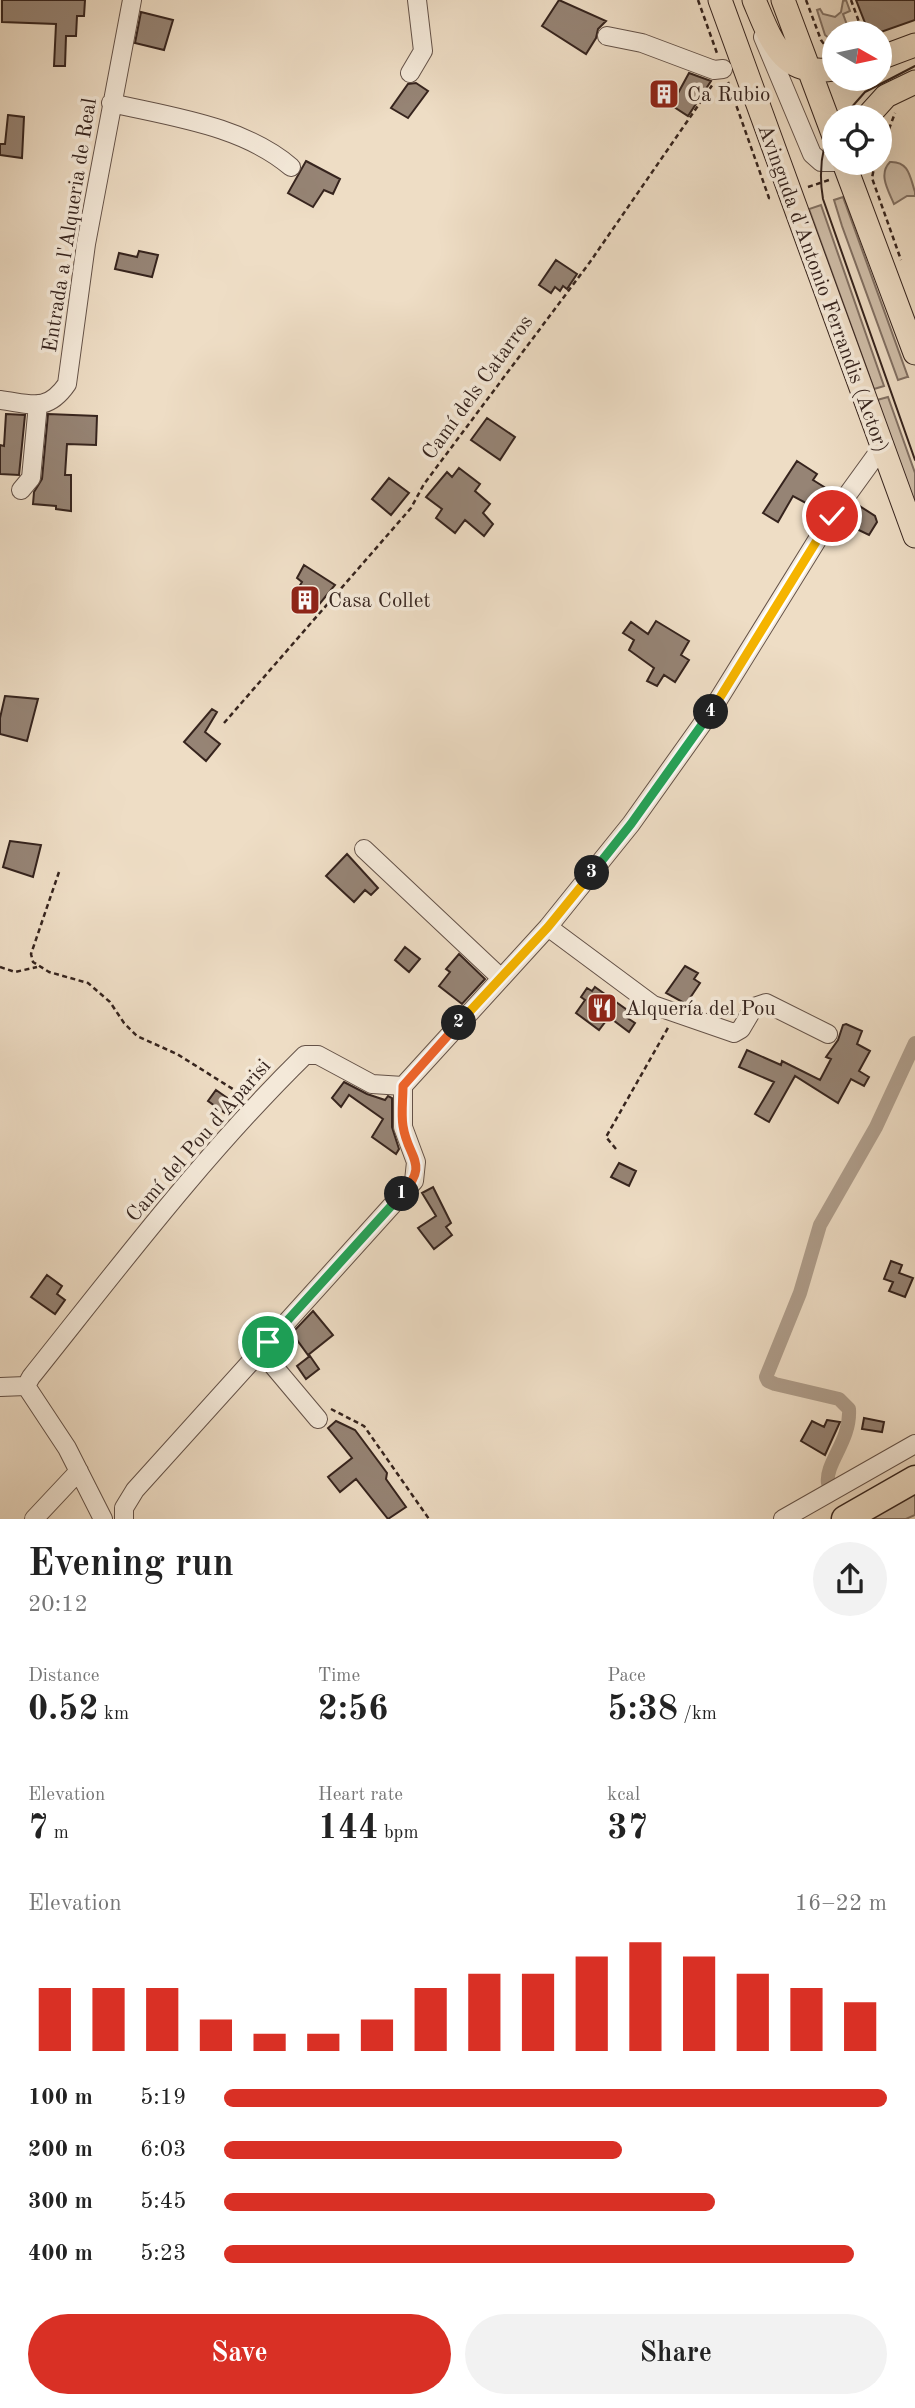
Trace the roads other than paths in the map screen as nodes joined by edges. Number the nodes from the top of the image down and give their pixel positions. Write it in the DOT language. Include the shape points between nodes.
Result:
graph roads {
  1 [pos="132,0"];
  2 [pos="418,0"];
  3 [pos="720,0"];
  4 [pos="753,0"];
  5 [pos="783,0"];
  6 [pos="607,36"];
  7 [pos="915,45"];
  8 [pos="892,54"];
  9 [pos="723,69"];
  10 [pos="809,69"];
  11 [pos="822,69"];
  12 [pos="410,73"];
  13 [pos="915,82"];
  14 [pos="111,103"];
  15 [pos="822,105"];
  16 [pos="878,105"];
  17 [pos="822,162"];
  18 [pos="291,167"];
  19 [pos="847,175"];
  20 [pos="914,345"];
  21 [pos="0,400"];
  22 [pos="38,404"];
  23 [pos="882,447"];
  24 [pos="21,490"];
  25 [pos="915,536"];
  26 [pos="364,849"];
  27 [pos="548,927"];
  28 [pos="501,978"];
  29 [pos="828,1034"];
  30 [pos="403,1086"];
  31 [pos="260,1350"];
  32 [pos="26,1386"];
  33 [pos="0,1387"];
  34 [pos="320,1412"];
  35 [pos="915,1444"];
  36 [pos="79,1471"];
  37 [pos="915,1479"];
  38 [pos="34,1519"];
  39 [pos="103,1519"];
  40 [pos="124,1519"];
  41 [pos="783,1519"];
  42 [pos="845,1519"];
  1 -- 14 [label="street, Entrada a l'Alqueria de Real"];
  2 -- 12 [label="street" via="423,51"];
  3 -- 23 [label="main road, Avinguda d'Antonio Ferrandis (Actor)"];
  4 -- 10 [label="main road, Avinguda d'Antonio Ferrandis (Actor)" via="777,50 796,66"];
  4 -- 17 [label="street, Avinguda d'Antonio Ferrandis (Actor)" via="805,143"];
  5 -- 10 [label="main road"];
  6 -- 9 [label="street"];
  7 -- 8 [label="main road"];
  10 -- 11 [label="main road"];
  10 -- 15 [label="main road"];
  13 -- 16 [label="main road"];
  14 -- 18 [label="street" via="196,122 278,156"];
  14 -- 22 [label="street, Entrada a l'Alqueria de Real" via="67,384 57,398"];
  19 -- 20 [label="main road"];
  21 -- 22 [label="street"];
  22 -- 24 [label="street" via="31,478"];
  23 -- 25 [label="main road, Avinguda d'Antonio Ferrandis (Actor)"];
  23 -- 27 [label="street" via="832,516 710,713 631,824"];
  26 -- 28 [label="street"];
  27 -- 28 [label="street"];
  27 -- 29 [label="street" via="653,1005 734,1032 741,1029 754,1007 766,1003"];
  28 -- 30 [label="street"];
  30 -- 31 [label="street" via="403,1127 416,1163 414,1181"];
  30 -- 32 [label="street, Camí del Pou d'Aparisi" via="372,1084 318,1055 305,1055 255,1104"];
  31 -- 34 [label="street"];
  31 -- 40 [label="street" via="135,1490 124,1508"];
  32 -- 33 [label="street"];
  32 -- 36 [label="street"];
  35 -- 41 [label="street"];
  36 -- 38 [label="street"];
  36 -- 39 [label="street"];
  37 -- 42 [label="highway"];
}
